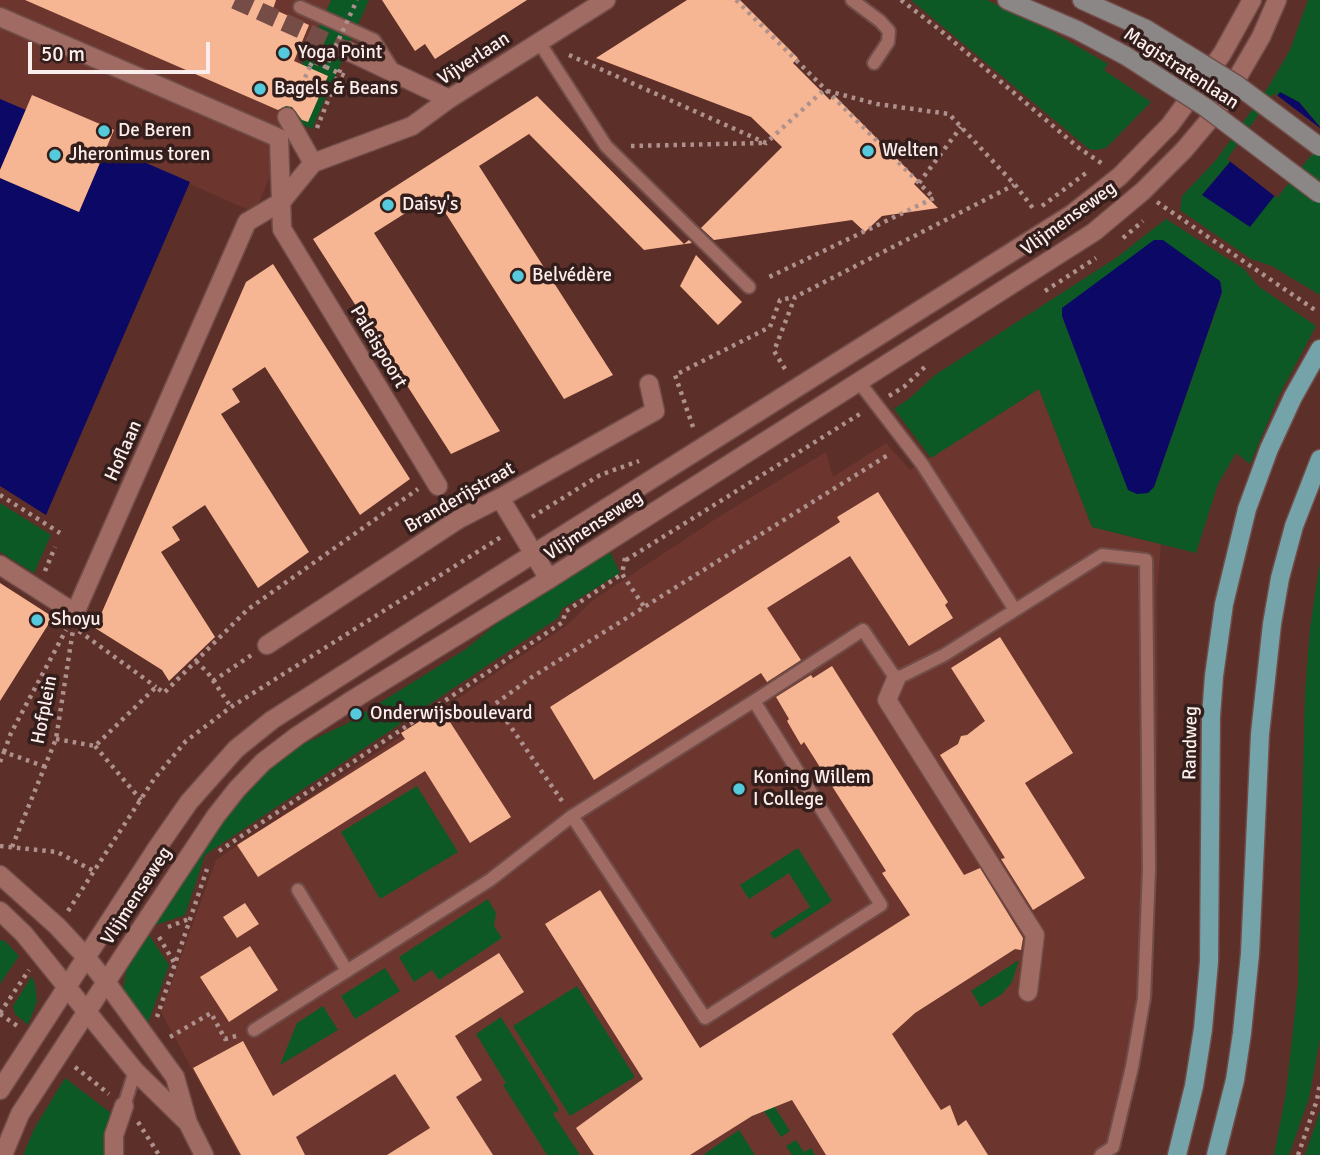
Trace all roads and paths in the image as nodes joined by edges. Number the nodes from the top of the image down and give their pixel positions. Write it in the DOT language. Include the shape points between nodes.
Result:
graph roads {
  1 [pos="357,0"];
  2 [pos="606,0"];
  3 [pos="736,0"];
  4 [pos="852,0"];
  5 [pos="901,0"];
  6 [pos="1007,0"];
  7 [pos="1082,0"];
  8 [pos="1252,0"];
  9 [pos="1277,0"];
  10 [pos="300,7"];
  11 [pos="0,17"];
  12 [pos="540,41"];
  13 [pos="348,51"];
  14 [pos="874,63"];
  15 [pos="326,67"];
  16 [pos="395,73"];
  17 [pos="345,76"];
  18 [pos="824,90"];
  19 [pos="449,99"];
  20 [pos="287,117"];
  21 [pos="961,127"];
  22 [pos="317,129"];
  23 [pos="276,137"];
  24 [pos="766,143"];
  25 [pos="606,146"];
  26 [pos="1320,147"];
  27 [pos="1101,162"];
  28 [pos="313,163"];
  29 [pos="919,183"];
  30 [pos="1014,185"];
  31 [pos="1320,194"];
  32 [pos="281,202"];
  33 [pos="1035,211"];
  34 [pos="1120,240"];
  35 [pos="1099,256"];
  36 [pos="749,287"];
  37 [pos="1042,293"];
  38 [pos="795,297"];
  39 [pos="1315,310"];
  40 [pos="1320,349"];
  41 [pos="928,364"];
  42 [pos="785,369"];
  43 [pos="859,382"];
  44 [pos="649,383"];
  45 [pos="876,405"];
  46 [pos="693,427"];
  47 [pos="888,455"];
  48 [pos="1320,458"];
  49 [pos="436,482"];
  50 [pos="0,495"];
  51 [pos="500,498"];
  52 [pos="60,533"];
  53 [pos="534,554"];
  54 [pos="626,559"];
  55 [pos="0,565"];
  56 [pos="622,574"];
  57 [pos="549,579"];
  58 [pos="1014,610"];
  59 [pos="75,614"];
  60 [pos="267,645"];
  61 [pos="196,661"];
  62 [pos="896,678"];
  63 [pos="213,681"];
  64 [pos="156,687"];
  65 [pos="754,701"];
  66 [pos="231,707"];
  67 [pos="56,739"];
  68 [pos="94,746"];
  69 [pos="4,752"];
  70 [pos="0,762"];
  71 [pos="46,767"];
  72 [pos="141,800"];
  73 [pos="572,816"];
  74 [pos="0,846"];
  75 [pos="12,847"];
  76 [pos="94,871"];
  77 [pos="0,875"];
  78 [pos="298,890"];
  79 [pos="0,911"];
  80 [pos="190,918"];
  81 [pos="167,927"];
  82 [pos="156,932"];
  83 [pos="40,953"];
  84 [pos="86,957"];
  85 [pos="175,964"];
  86 [pos="347,971"];
  87 [pos="106,982"];
  88 [pos="66,987"];
  89 [pos="1028,992"];
  90 [pos="87,1012"];
  91 [pos="0,1013"];
  92 [pos="154,1025"];
  93 [pos="254,1030"];
  94 [pos="34,1038"];
  95 [pos="163,1041"];
  96 [pos="58,1055"];
  97 [pos="135,1071"];
  98 [pos="1320,1083"];
  99 [pos="0,1090"];
  100 [pos="124,1105"];
  101 [pos="188,1122"];
  102 [pos="3,1155"];
  103 [pos="114,1155"];
  104 [pos="159,1155"];
  105 [pos="204,1155"];
  106 [pos="1101,1155"];
  107 [pos="1177,1155"];
  108 [pos="1216,1155"];
  109 [pos="1298,1155"];
  1 -- 15 [label="path, bridge"];
  2 -- 12 [label="street, Vijverlaan"];
  3 -- 18 [label="path"];
  4 -- 14 [label="lane" via="889,31 888,42"];
  5 -- 27 [label="path"];
  6 -- 31 [label="main road, Magistratenlaan, bridge" via="1126,56 1205,107"];
  7 -- 26 [label="main road, Magistratenlaan, bridge" via="1146,29 1237,85"];
  8 -- 53 [label="street, Vlijmenseweg" via="1185,107 1096,196"];
  9 -- 43 [label="street, Vlijmenseweg" via="1261,37 1223,100 1184,150 1143,191 1094,232"];
  10 -- 16 [label="lane" via="374,40"];
  11 -- 23 [label="street"];
  12 -- 19 [label="street, Vijverlaan"];
  12 -- 24 [label="path"];
  12 -- 25 [label="lane"];
  13 -- 16 [label="street"];
  13 -- 22 [label="path"];
  15 -- 17 [label="path"];
  15 -- 20 [label="path, bridge" via="313,61"];
  16 -- 19 [label="street"];
  18 -- 21 [label="path" via="877,104 949,114"];
  18 -- 24 [label="path"];
  18 -- 29 [label="path"];
  19 -- 28 [label="street, Vijverlaan" via="412,126"];
  20 -- 23 [label="street"];
  20 -- 28 [label="street"];
  21 -- 29 [label="path"];
  21 -- 30 [label="path"];
  23 -- 32 [label="street"];
  24 -- 25 [label="path"];
  25 -- 36 [label="lane"];
  28 -- 32 [label="street"];
  29 -- 36 [label="path" via="934,198"];
  30 -- 33 [label="path"];
  30 -- 38 [label="path"];
  32 -- 49 [label="street, Paleispoort" via="282,229"];
  32 -- 59 [label="street, Hoflaan" via="247,222"];
  34 -- 39 [label="path" via="1161,205"];
  35 -- 37 [label="path"];
  38 -- 42 [label="path" via="774,351"];
  38 -- 46 [label="path" via="780,300 770,327 675,375"];
  40 -- 107 [label="main road, Randweg" via="1269,449 1247,509 1224,604 1211,716 1206,989 1194,1086"];
  41 -- 45 [label="path"];
  43 -- 45 [label="lane"];
  43 -- 57 [label="street, Vlijmenseweg"];
  44 -- 51 [label="street, Branderijstraat" via="655,411"];
  45 -- 54 [label="path"];
  45 -- 58 [label="lane" via="922,464"];
  47 -- 73 [label="path" via="495,704"];
  48 -- 108 [label="main road" via="1294,526 1272,624 1260,734 1242,1033"];
  49 -- 61 [label="path" via="247,610"];
  50 -- 52 [label="path"];
  51 -- 53 [label="street"];
  51 -- 60 [label="street, Branderijstraat" via="459,519"];
  53 -- 57 [label="street"];
  53 -- 84 [label="street, Vlijmenseweg" via="272,720 236,749 189,802"];
  55 -- 59 [label="street"];
  56 -- 80 [label="path" via="565,612 563,622 211,857"];
  57 -- 87 [label="street, Vlijmenseweg" via="339,709 263,762 215,817"];
  58 -- 62 [label="lane" via="944,655"];
  58 -- 106 [label="lane" via="1102,555 1146,560 1149,869 1144,998 1113,1147"];
  59 -- 64 [label="path" via="79,633"];
  59 -- 67 [label="path, Hofplein"];
  59 -- 69 [label="path"];
  60 -- 63 [label="path"];
  61 -- 63 [label="path"];
  61 -- 64 [label="path" via="164,693"];
  62 -- 65 [label="lane" via="863,630"];
  62 -- 89 [label="street" via="887,700 1035,935"];
  63 -- 66 [label="path"];
  64 -- 68 [label="path"];
  65 -- 73 [label="lane"];
  65 -- 73 [label="lane" via="881,905 705,1018"];
  67 -- 68 [label="path"];
  67 -- 71 [label="path, Hofplein"];
  68 -- 72 [label="path"];
  69 -- 70 [label="path"];
  69 -- 71 [label="path"];
  71 -- 75 [label="path, Hofplein"];
  73 -- 86 [label="lane" via="490,880"];
  74 -- 75 [label="path"];
  75 -- 76 [label="path" via="57,852"];
  77 -- 84 [label="street"];
  78 -- 86 [label="lane"];
  79 -- 83 [label="street"];
  80 -- 81 [label="path"];
  80 -- 85 [label="path"];
  82 -- 85 [label="path"];
  83 -- 88 [label="street"];
  83 -- 91 [label="path"];
  84 -- 87 [label="street"];
  84 -- 88 [label="street, Vlijmenseweg"];
  85 -- 92 [label="path"];
  86 -- 93 [label="lane"];
  87 -- 90 [label="street, Vlijmenseweg"];
  87 -- 101 [label="street" via="175,1077"];
  88 -- 90 [label="street"];
  88 -- 94 [label="street, Vlijmenseweg"];
  90 -- 96 [label="street, Vlijmenseweg"];
  90 -- 97 [label="street"];
  91 -- 94 [label="path"];
  93 -- 95 [label="path" via="225,1039 211,1013"];
  94 -- 99 [label="street, Vlijmenseweg"];
  96 -- 100 [label="path"];
  96 -- 102 [label="street, Vlijmenseweg" via="20,1114"];
  97 -- 100 [label="lane"];
  97 -- 101 [label="street"];
  98 -- 109 [label="path"];
  100 -- 103 [label="street" via="114,1135"];
  100 -- 104 [label="path"];
  101 -- 105 [label="street"];
}
